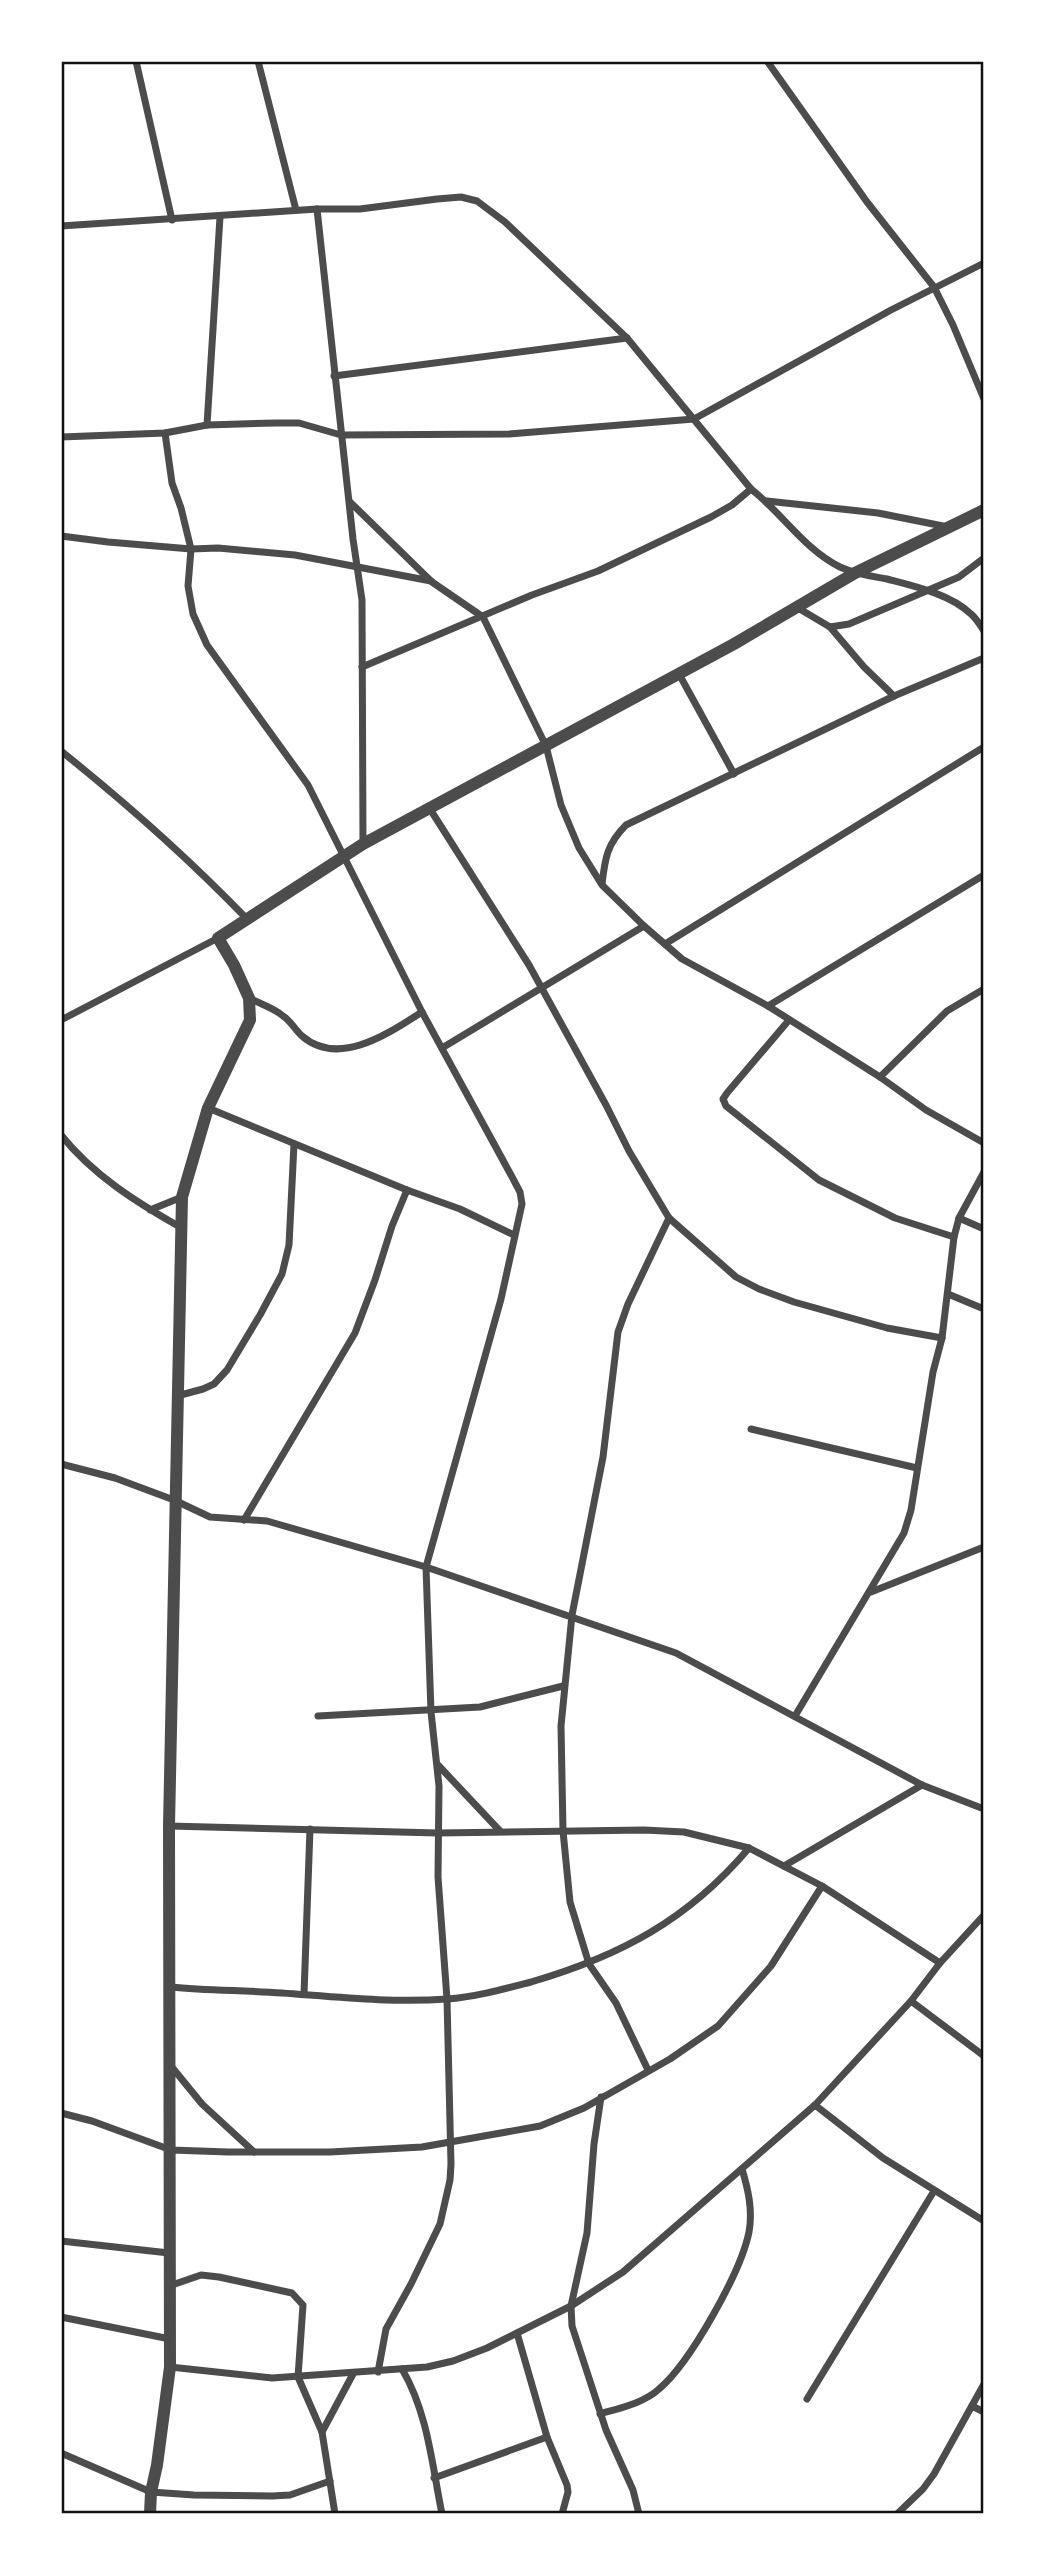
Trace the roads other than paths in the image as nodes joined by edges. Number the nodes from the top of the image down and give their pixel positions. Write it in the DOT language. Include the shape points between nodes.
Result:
graph roads {
  1 [pos="136,61"];
  2 [pos="258,61"];
  3 [pos="767,61"];
  4 [pos="317,209"];
  5 [pos="296,210"];
  6 [pos="220,217"];
  7 [pos="172,220"];
  8 [pos="61,226"];
  9 [pos="984,263"];
  10 [pos="934,287"];
  11 [pos="627,338"];
  12 [pos="334,376"];
  13 [pos="984,400"];
  14 [pos="694,419"];
  15 [pos="206,425"];
  16 [pos="165,433"];
  17 [pos="341,435"];
  18 [pos="61,437"];
  19 [pos="751,489"];
  20 [pos="766,501"];
  21 [pos="350,502"];
  22 [pos="984,510"];
  23 [pos="948,527"];
  24 [pos="61,536"];
  25 [pos="191,549"];
  26 [pos="984,558"];
  27 [pos="356,566"];
  28 [pos="855,573"];
  29 [pos="432,582"];
  30 [pos="929,592"];
  31 [pos="798,608"];
  32 [pos="483,617"];
  33 [pos="830,627"];
  34 [pos="984,631"];
  35 [pos="984,658"];
  36 [pos="362,667"];
  37 [pos="679,674"];
  38 [pos="894,696"];
  39 [pos="546,746"];
  40 [pos="984,747"];
  41 [pos="61,751"];
  42 [pos="734,774"];
  43 [pos="430,809"];
  44 [pos="363,844"];
  45 [pos="346,857"];
  46 [pos="984,875"];
  47 [pos="602,885"];
  48 [pos="247,919"];
  49 [pos="644,926"];
  50 [pos="218,938"];
  51 [pos="665,944"];
  52 [pos="540,988"];
  53 [pos="984,989"];
  54 [pos="249,998"];
  55 [pos="768,1006"];
  56 [pos="422,1012"];
  57 [pos="61,1020"];
  58 [pos="789,1020"];
  59 [pos="442,1048"];
  60 [pos="880,1077"];
  61 [pos="208,1108"];
  62 [pos="61,1135"];
  63 [pos="982,1138"];
  64 [pos="294,1144"];
  65 [pos="984,1172"];
  66 [pos="407,1190"];
  67 [pos="182,1196"];
  68 [pos="150,1210"];
  69 [pos="669,1218"];
  70 [pos="959,1218"];
  71 [pos="180,1227"];
  72 [pos="984,1229"];
  73 [pos="514,1234"];
  74 [pos="954,1237"];
  75 [pos="948,1294"];
  76 [pos="984,1309"];
  77 [pos="942,1338"];
  78 [pos="176,1396"];
  79 [pos="751,1429"];
  80 [pos="61,1464"];
  81 [pos="917,1468"];
  82 [pos="174,1500"];
  83 [pos="244,1520"];
  84 [pos="984,1547"];
  85 [pos="426,1567"];
  86 [pos="870,1593"];
  87 [pos="572,1615"];
  88 [pos="564,1686"];
  89 [pos="431,1712"];
  90 [pos="318,1716"];
  91 [pos="795,1716"];
  92 [pos="438,1765"];
  93 [pos="922,1785"];
  94 [pos="984,1809"];
  95 [pos="169,1826"];
  96 [pos="310,1829"];
  97 [pos="500,1831"];
  98 [pos="562,1831"];
  99 [pos="438,1833"];
  100 [pos="749,1848"];
  101 [pos="784,1866"];
  102 [pos="822,1886"];
  103 [pos="984,1914"];
  104 [pos="940,1963"];
  105 [pos="589,1964"];
  106 [pos="171,1987"];
  107 [pos="304,1994"];
  108 [pos="447,1999"];
  109 [pos="911,2001"];
  110 [pos="984,2056"];
  111 [pos="171,2066"];
  112 [pos="648,2070"];
  113 [pos="601,2097"];
  114 [pos="815,2105"];
  115 [pos="61,2113"];
  116 [pos="452,2141"];
  117 [pos="171,2150"];
  118 [pos="255,2152"];
  119 [pos="742,2169"];
  120 [pos="934,2191"];
  121 [pos="984,2221"];
  122 [pos="61,2241"];
  123 [pos="169,2253"];
  124 [pos="169,2286"];
  125 [pos="571,2306"];
  126 [pos="61,2317"];
  127 [pos="517,2333"];
  128 [pos="170,2339"];
  129 [pos="170,2367"];
  130 [pos="402,2369"];
  131 [pos="377,2372"];
  132 [pos="353,2374"];
  133 [pos="298,2377"];
  134 [pos="984,2384"];
  135 [pos="807,2399"];
  136 [pos="972,2406"];
  137 [pos="984,2412"];
  138 [pos="600,2414"];
  139 [pos="322,2432"];
  140 [pos="547,2437"];
  141 [pos="61,2452"];
  142 [pos="434,2478"];
  143 [pos="330,2481"];
  144 [pos="151,2492"];
  145 [pos="150,2514"];
  146 [pos="335,2514"];
  147 [pos="442,2514"];
  148 [pos="562,2514"];
  149 [pos="639,2514"];
  150 [pos="897,2514"];
  1 -- 7 [label="street"];
  2 -- 5 [label="street"];
  3 -- 10 [label="street"];
  4 -- 5 [label="street"];
  4 -- 11 [label="street" via="360,209 461,197 477,201"];
  4 -- 12 [label="street"];
  5 -- 6 [label="street"];
  6 -- 7 [label="street"];
  6 -- 15 [label="street"];
  7 -- 8 [label="street"];
  9 -- 10 [label="street"];
  10 -- 13 [label="street"];
  10 -- 14 [label="street"];
  11 -- 12 [label="street"];
  11 -- 14 [label="street"];
  12 -- 17 [label="street"];
  14 -- 17 [label="street" via="509,434"];
  14 -- 19 [label="street"];
  15 -- 16 [label="street"];
  15 -- 17 [label="street" via="299,423"];
  16 -- 18 [label="street"];
  16 -- 25 [label="street" via="172,483"];
  17 -- 21 [label="street"];
  19 -- 20 [label="street"];
  19 -- 32 [label="street" via="732,505 667,539"];
  20 -- 23 [label="street" via="878,513"];
  20 -- 28 [label="street" via="799,537"];
  21 -- 27 [label="street"];
  21 -- 29 [label="street"];
  22 -- 23 [label="street"];
  23 -- 28 [label="street"];
  24 -- 25 [label="street"];
  25 -- 27 [label="street" via="295,555"];
  25 -- 45 [label="street" via="188,586 193,614 207,645 308,785"];
  26 -- 30 [label="street"];
  27 -- 29 [label="street"];
  27 -- 36 [label="street" via="362,600"];
  28 -- 30 [label="street"];
  28 -- 31 [label="street"];
  29 -- 32 [label="street"];
  30 -- 33 [label="street" via="849,624"];
  30 -- 34 [label="street" via="948,598 971,614"];
  31 -- 33 [label="street"];
  31 -- 37 [label="street"];
  32 -- 36 [label="street"];
  32 -- 39 [label="street"];
  33 -- 38 [label="street"];
  35 -- 38 [label="street"];
  36 -- 44 [label="street"];
  37 -- 39 [label="street"];
  37 -- 42 [label="street"];
  38 -- 42 [label="street"];
  39 -- 43 [label="street"];
  39 -- 47 [label="street" via="566,816"];
  40 -- 51 [label="street"];
  41 -- 48 [label="street" via="138,815"];
  42 -- 47 [label="street" via="626,825 614,837"];
  43 -- 44 [label="street"];
  43 -- 52 [label="street"];
  44 -- 45 [label="street"];
  45 -- 48 [label="street"];
  45 -- 56 [label="street"];
  46 -- 55 [label="street"];
  47 -- 49 [label="street"];
  48 -- 50 [label="street"];
  49 -- 51 [label="street"];
  49 -- 52 [label="street"];
  50 -- 54 [label="street"];
  50 -- 57 [label="street"];
  51 -- 55 [label="street" via="682,959"];
  52 -- 59 [label="street"];
  52 -- 69 [label="street"];
  53 -- 60 [label="street" via="947,1011"];
  54 -- 56 [label="street" via="284,1016 302,1037 318,1046 337,1048 379,1039"];
  54 -- 61 [label="street" via="250,1020"];
  55 -- 58 [label="street"];
  56 -- 59 [label="street"];
  58 -- 60 [label="street"];
  58 -- 74 [label="street" via="727,1093 723,1099 726,1106 819,1180 886,1214"];
  59 -- 73 [label="street" via="520,1192 522,1203"];
  60 -- 63 [label="street" via="951,1126"];
  61 -- 64 [label="street"];
  61 -- 67 [label="street"];
  62 -- 68 [label="street" via="84,1162"];
  64 -- 66 [label="street"];
  64 -- 78 [label="street" via="289,1245 282,1274 214,1384"];
  65 -- 70 [label="street"];
  66 -- 73 [label="street"];
  66 -- 83 [label="street" via="355,1333"];
  67 -- 68 [label="street"];
  67 -- 71 [label="street"];
  68 -- 71 [label="street"];
  69 -- 77 [label="street" via="736,1277 759,1289 887,1328"];
  69 -- 87 [label="street" via="618,1332 603,1457"];
  70 -- 72 [label="street"];
  70 -- 74 [label="street"];
  71 -- 78 [label="street"];
  73 -- 85 [label="street" via="501,1299"];
  74 -- 75 [label="street"];
  75 -- 76 [label="street"];
  75 -- 77 [label="street"];
  77 -- 81 [label="street"];
  78 -- 82 [label="street"];
  79 -- 81 [label="street"];
  80 -- 82 [label="street"];
  81 -- 86 [label="street" via="904,1533"];
  82 -- 83 [label="street" via="210,1517"];
  82 -- 95 [label="street"];
  83 -- 85 [label="street" via="291,1527"];
  84 -- 86 [label="street"];
  85 -- 87 [label="street"];
  85 -- 89 [label="street"];
  86 -- 91 [label="street"];
  87 -- 88 [label="street"];
  87 -- 91 [label="street" via="676,1653"];
  88 -- 89 [label="street" via="480,1707"];
  88 -- 98 [label="street"];
  89 -- 90 [label="street"];
  89 -- 92 [label="street"];
  91 -- 93 [label="street"];
  92 -- 97 [label="street"];
  92 -- 99 [label="street"];
  93 -- 94 [label="street"];
  93 -- 101 [label="street"];
  95 -- 96 [label="street"];
  95 -- 106 [label="street"];
  96 -- 99 [label="street"];
  96 -- 107 [label="street"];
  97 -- 98 [label="street"];
  97 -- 99 [label="street"];
  98 -- 100 [label="street" via="684,1832"];
  98 -- 105 [label="street" via="570,1902"];
  99 -- 108 [label="street"];
  100 -- 101 [label="street"];
  100 -- 105 [label="street" via="687,1908"];
  101 -- 102 [label="street"];
  102 -- 104 [label="street"];
  102 -- 112 [label="street" via="771,1966 718,2026"];
  103 -- 104 [label="street"];
  104 -- 109 [label="street"];
  105 -- 108 [label="street" via="503,1990"];
  105 -- 112 [label="street" via="617,2003"];
  106 -- 107 [label="street"];
  106 -- 111 [label="street"];
  107 -- 108 [label="street"];
  108 -- 116 [label="street"];
  109 -- 110 [label="street"];
  109 -- 114 [label="street"];
  111 -- 117 [label="street"];
  111 -- 118 [label="street" via="202,2104"];
  112 -- 113 [label="street"];
  113 -- 116 [label="street" via="540,2126"];
  113 -- 125 [label="street" via="587,2234"];
  114 -- 119 [label="street"];
  114 -- 120 [label="street"];
  115 -- 117 [label="street"];
  116 -- 118 [label="street" via="384,2150"];
  116 -- 131 [label="street" via="450,2180 440,2224 386,2329"];
  117 -- 118 [label="street"];
  117 -- 123 [label="street"];
  119 -- 125 [label="street" via="623,2272"];
  119 -- 138 [label="street" via="750,2202 748,2234 710,2320 658,2391"];
  120 -- 121 [label="street"];
  120 -- 135 [label="street"];
  122 -- 123 [label="street"];
  123 -- 124 [label="street"];
  124 -- 128 [label="street"];
  124 -- 133 [label="street" via="201,2275 292,2293 303,2305"];
  125 -- 127 [label="street"];
  125 -- 138 [label="street" via="572,2326"];
  126 -- 128 [label="street"];
  127 -- 130 [label="street" via="453,2361"];
  127 -- 140 [label="street"];
  128 -- 129 [label="street"];
  129 -- 133 [label="street"];
  129 -- 144 [label="street"];
  130 -- 131 [label="street"];
  130 -- 142 [label="street" via="426,2431"];
  131 -- 132 [label="street"];
  132 -- 133 [label="street"];
  132 -- 139 [label="street"];
  133 -- 139 [label="street"];
  134 -- 136 [label="street"];
  136 -- 137 [label="street"];
  136 -- 150 [label="street" via="934,2474"];
  138 -- 149 [label="street"];
  139 -- 143 [label="street"];
  140 -- 142 [label="street"];
  140 -- 148 [label="street" via="568,2492"];
  141 -- 144 [label="street"];
  142 -- 147 [label="street"];
  143 -- 144 [label="street" via="281,2496"];
  143 -- 146 [label="street"];
  144 -- 145 [label="street"];
}
